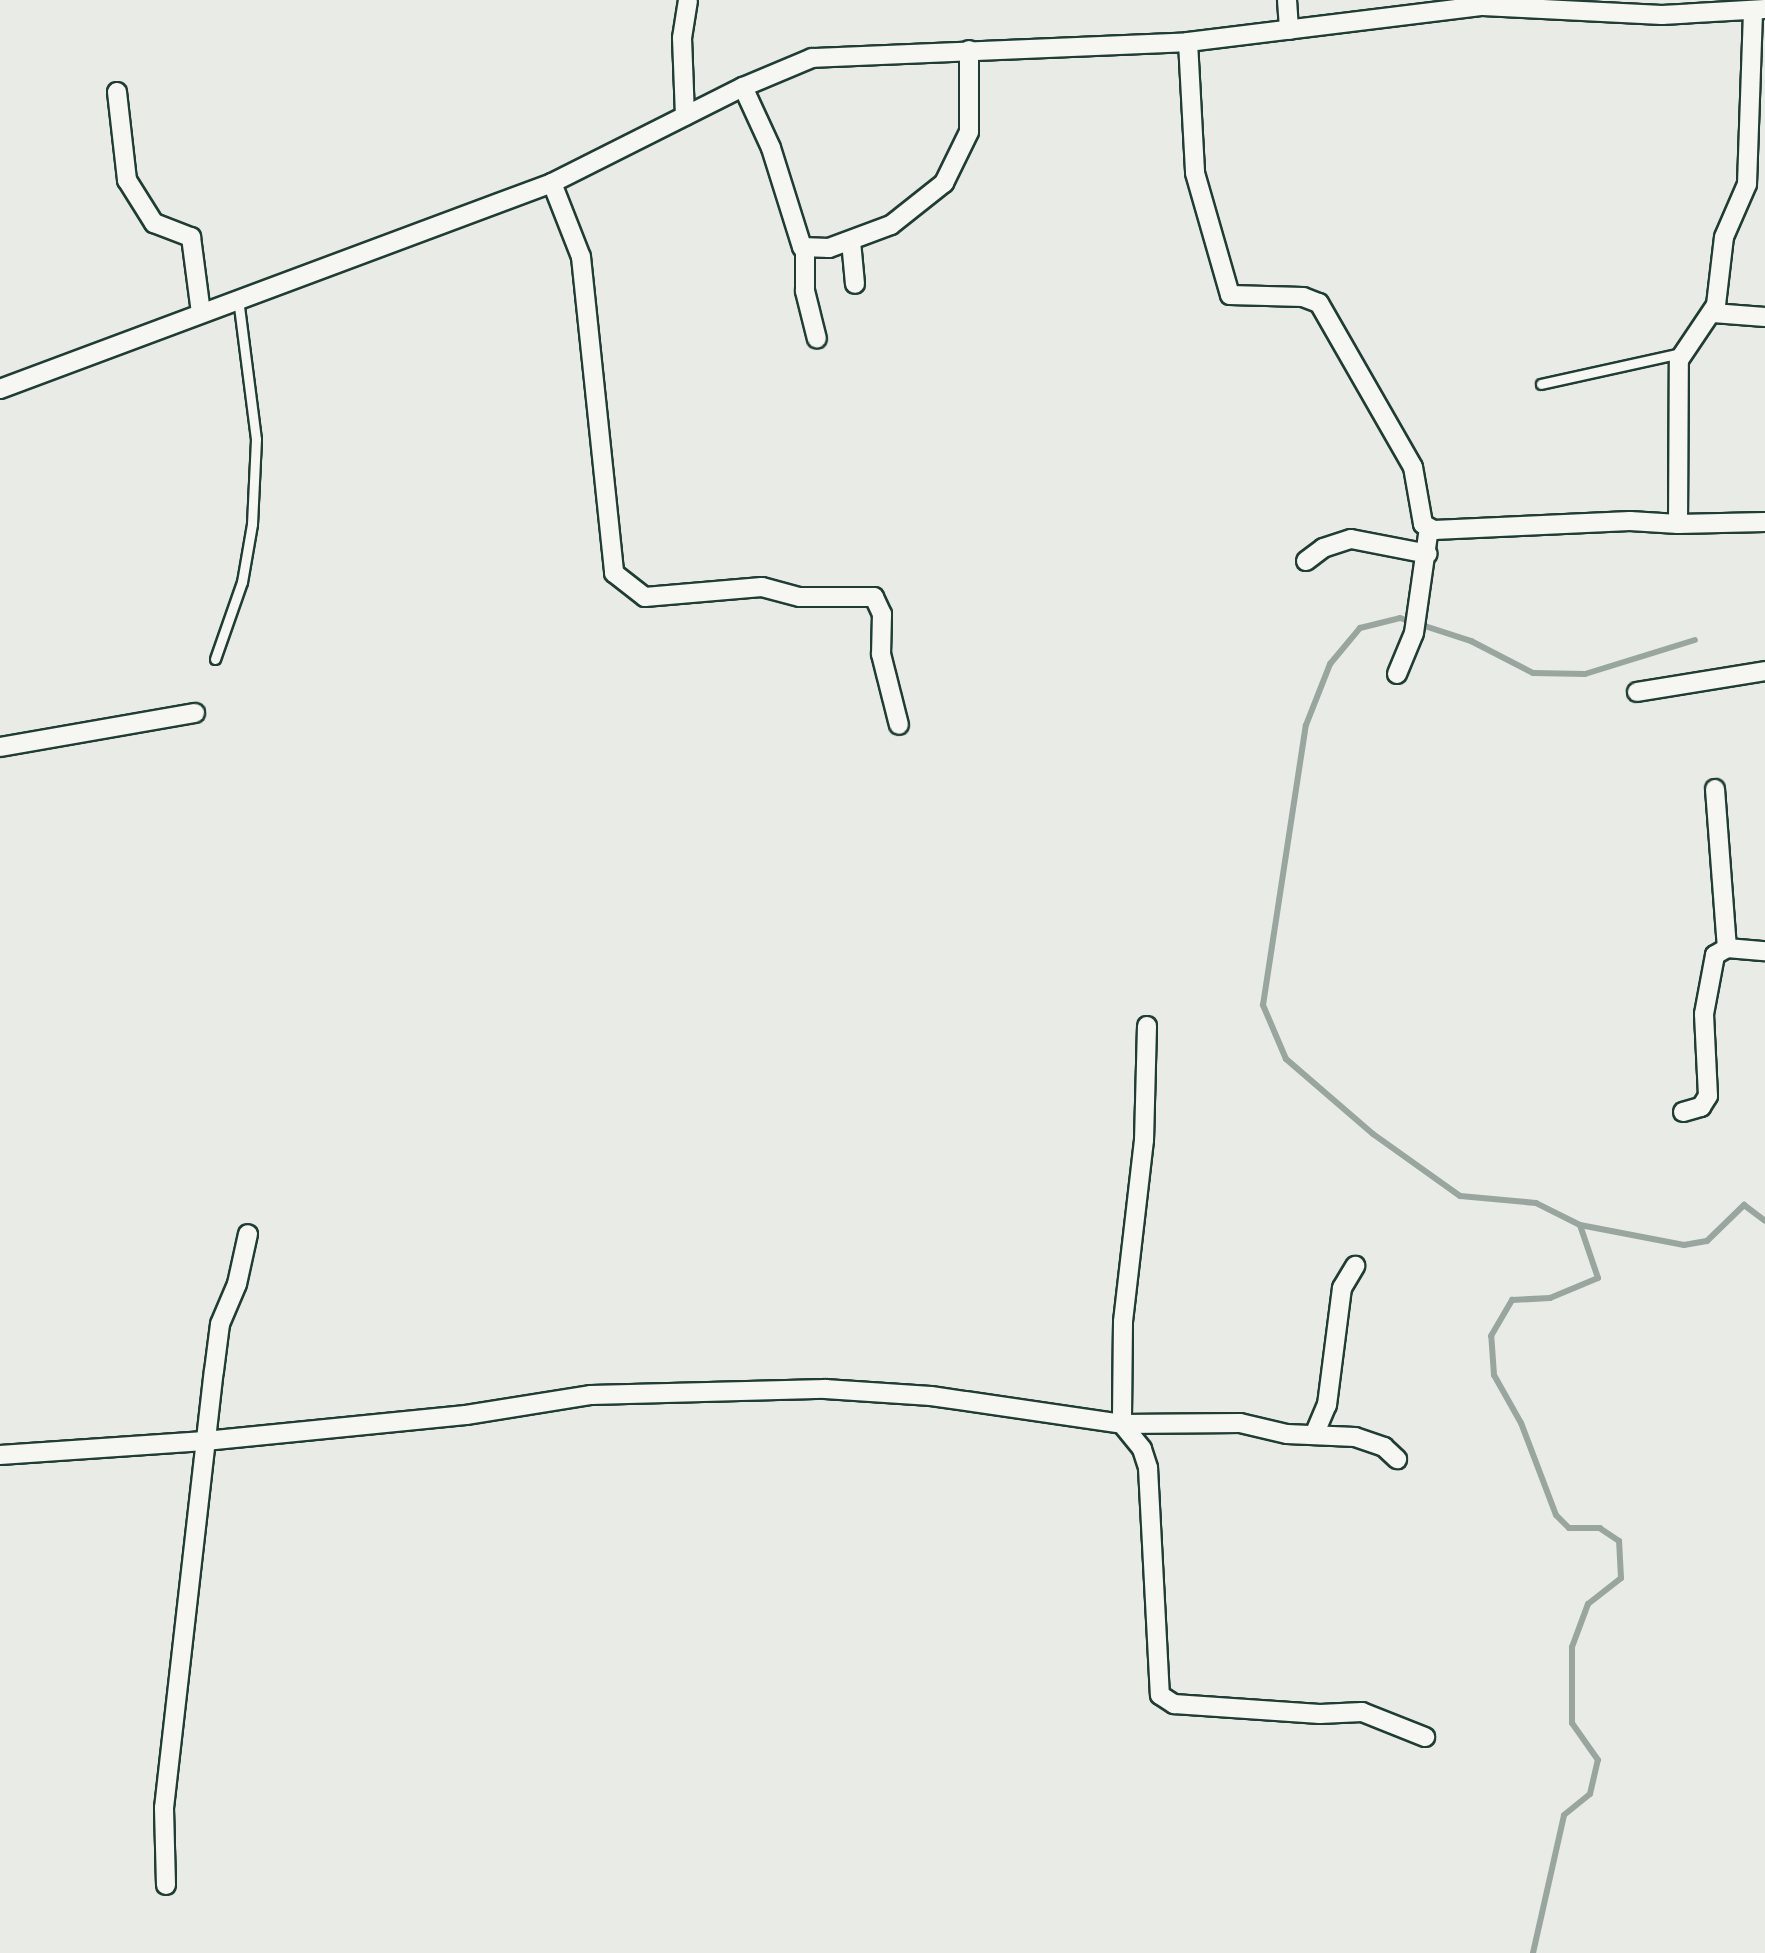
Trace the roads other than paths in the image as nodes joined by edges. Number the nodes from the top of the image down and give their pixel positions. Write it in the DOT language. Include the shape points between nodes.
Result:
graph roads {
  1 [pos="688,0"];
  2 [pos="1287,0"];
  3 [pos="1500,3"];
  4 [pos="1759,10"];
  5 [pos="1289,30"];
  6 [pos="1188,42"];
  7 [pos="969,50"];
  8 [pos="743,87"];
  9 [pos="117,92"];
  10 [pos="685,116"];
  11 [pos="552,183"];
  12 [pos="1756,183"];
  13 [pos="851,241"];
  14 [pos="805,250"];
  15 [pos="855,284"];
  16 [pos="238,298"];
  17 [pos="201,313"];
  18 [pos="1713,313"];
  19 [pos="1765,317"];
  20 [pos="817,339"];
  21 [pos="1681,353"];
  22 [pos="1541,384"];
  23 [pos="0,389"];
  24 [pos="1765,522"];
  25 [pos="1678,524"];
  26 [pos="1429,528"];
  27 [pos="1428,554"];
  28 [pos="1306,561"];
  29 [pos="215,659"];
  30 [pos="1765,671"];
  31 [pos="1397,674"];
  32 [pos="1637,692"];
  33 [pos="195,713"];
  34 [pos="899,725"];
  35 [pos="0,747"];
  36 [pos="1715,789"];
  37 [pos="1727,948"];
  38 [pos="1765,951"];
  39 [pos="1147,1026"];
  40 [pos="1683,1112"];
  41 [pos="248,1234"];
  42 [pos="1355,1266"];
  43 [pos="1122,1424"];
  44 [pos="1314,1435"];
  45 [pos="205,1441"];
  46 [pos="0,1455"];
  47 [pos="1397,1459"];
  48 [pos="1425,1737"];
  49 [pos="166,1885"];
  1 -- 10 [label="street" via="682,38"];
  2 -- 5 [label="street"];
  3 -- 4 [label="street" via="1662,15"];
  3 -- 5 [label="street"];
  4 -- 12 [label="street"];
  5 -- 6 [label="street"];
  6 -- 7 [label="street"];
  6 -- 26 [label="street" via="1195,173 1230,295 1303,297 1319,303 1413,467 1420,516"];
  7 -- 8 [label="street" via="812,58"];
  7 -- 13 [label="street" via="969,132 944,183 891,225"];
  8 -- 10 [label="street"];
  8 -- 14 [label="street" via="771,148"];
  9 -- 17 [label="street" via="127,180 154,223 191,237"];
  10 -- 11 [label="street"];
  11 -- 16 [label="street"];
  11 -- 34 [label="street" via="581,257 614,573 645,597 762,587 800,597 874,597 882,614 881,654"];
  12 -- 18 [label="street" via="1724,237"];
  13 -- 14 [label="street"];
  13 -- 15 [label="street"];
  14 -- 20 [label="street" via="805,291"];
  16 -- 17 [label="street"];
  16 -- 29 [label="lane" via="256,439 252,524 242,582"];
  17 -- 23 [label="street"];
  18 -- 19 [label="street"];
  18 -- 21 [label="street"];
  21 -- 22 [label="lane"];
  21 -- 25 [label="street"];
  24 -- 25 [label="street"];
  25 -- 26 [label="street"];
  26 -- 27 [label="street"];
  27 -- 28 [label="street" via="1351,539 1323,548"];
  27 -- 31 [label="street" via="1414,633"];
  30 -- 32 [label="street"];
  33 -- 35 [label="street"];
  36 -- 37 [label="street"];
  37 -- 38 [label="street"];
  37 -- 40 [label="street" via="1715,955 1704,1014 1708,1096 1701,1107"];
  39 -- 43 [label="street" via="1144,1140 1123,1322"];
  41 -- 45 [label="street" via="237,1284 220,1324"];
  42 -- 44 [label="street" via="1342,1288 1327,1405"];
  43 -- 44 [label="street" via="1240,1423"];
  43 -- 45 [label="street" via="931,1396 825,1389 591,1395 466,1415"];
  43 -- 48 [label="street" via="1142,1449 1148,1468 1165,1702 1320,1714 1355,1711"];
  44 -- 47 [label="street" via="1366,1439"];
  45 -- 46 [label="street"];
  45 -- 49 [label="street" via="164,1808"];
}
